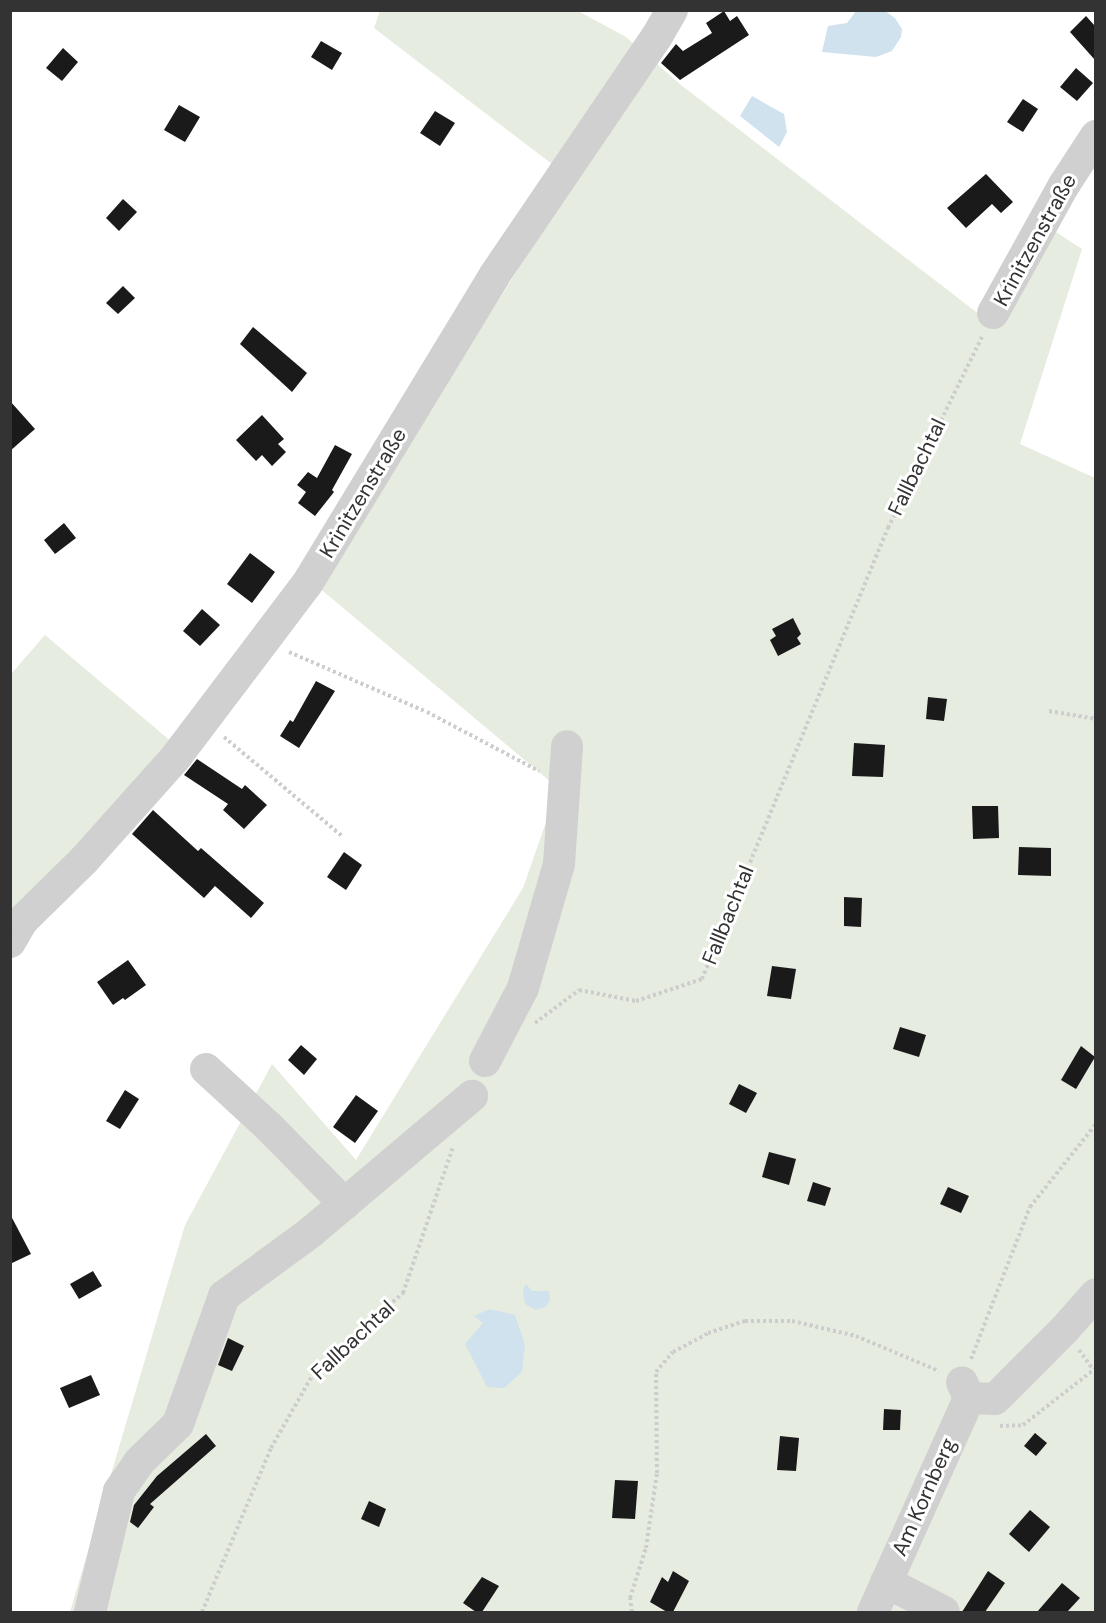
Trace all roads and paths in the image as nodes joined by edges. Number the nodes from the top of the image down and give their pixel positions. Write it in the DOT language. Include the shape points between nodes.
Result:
graph roads {
  1 [pos="672,10"];
  2 [pos="1095,136"];
  3 [pos="993,313"];
  4 [pos="263,641"];
  5 [pos="1049,711"];
  6 [pos="202,719"];
  7 [pos="1095,719"];
  8 [pos="567,746"];
  9 [pos="563,784"];
  10 [pos="343,837"];
  11 [pos="10,942"];
  12 [pos="532,1025"];
  13 [pos="485,1061"];
  14 [pos="206,1069"];
  15 [pos="472,1096"];
  16 [pos="1095,1124"];
  17 [pos="456,1140"];
  18 [pos="345,1204"];
  19 [pos="1095,1294"];
  20 [pos="1095,1368"];
  21 [pos="975,1393"];
  22 [pos="886,1582"];
  23 [pos="90,1612"];
  24 [pos="202,1612"];
  25 [pos="632,1612"];
  26 [pos="873,1612"];
  27 [pos="944,1612"];
  1 -- 4 [label="street, Krinitzenstraße" via="494,276 307,584"];
  2 -- 3 [label="street, Krinitzenstraße"];
  3 -- 12 [label="path, Fallbachtal" via="888,528 702,979 636,1000 579,990"];
  4 -- 6 [label="street, Krinitzenstraße"];
  4 -- 9 [label="path" via="427,712"];
  5 -- 7 [label="path"];
  6 -- 10 [label="path"];
  6 -- 11 [label="street, Krinitzenstraße" via="176,757 84,860 22,921"];
  8 -- 9 [label="street"];
  9 -- 13 [label="street" via="559,864 523,988"];
  14 -- 18 [label="street"];
  15 -- 18 [label="street"];
  16 -- 21 [label="path" via="1030,1207"];
  17 -- 24 [label="path, Fallbachtal" via="404,1293 316,1369 271,1448"];
  18 -- 23 [label="street" via="224,1296 178,1424 139,1462 119,1491"];
  19 -- 21 [label="street" via="1064,1330"];
  20 -- 21 [label="path" via="1023,1425 988,1426"];
  21 -- 22 [label="street, Am Kornberg"];
  21 -- 25 [label="path" via="855,1336 792,1321 745,1321 708,1333 673,1352 656,1372 657,1473 645,1548 630,1598"];
  22 -- 26 [label="street, Am Kornberg"];
  22 -- 27 [label="street"];
}
